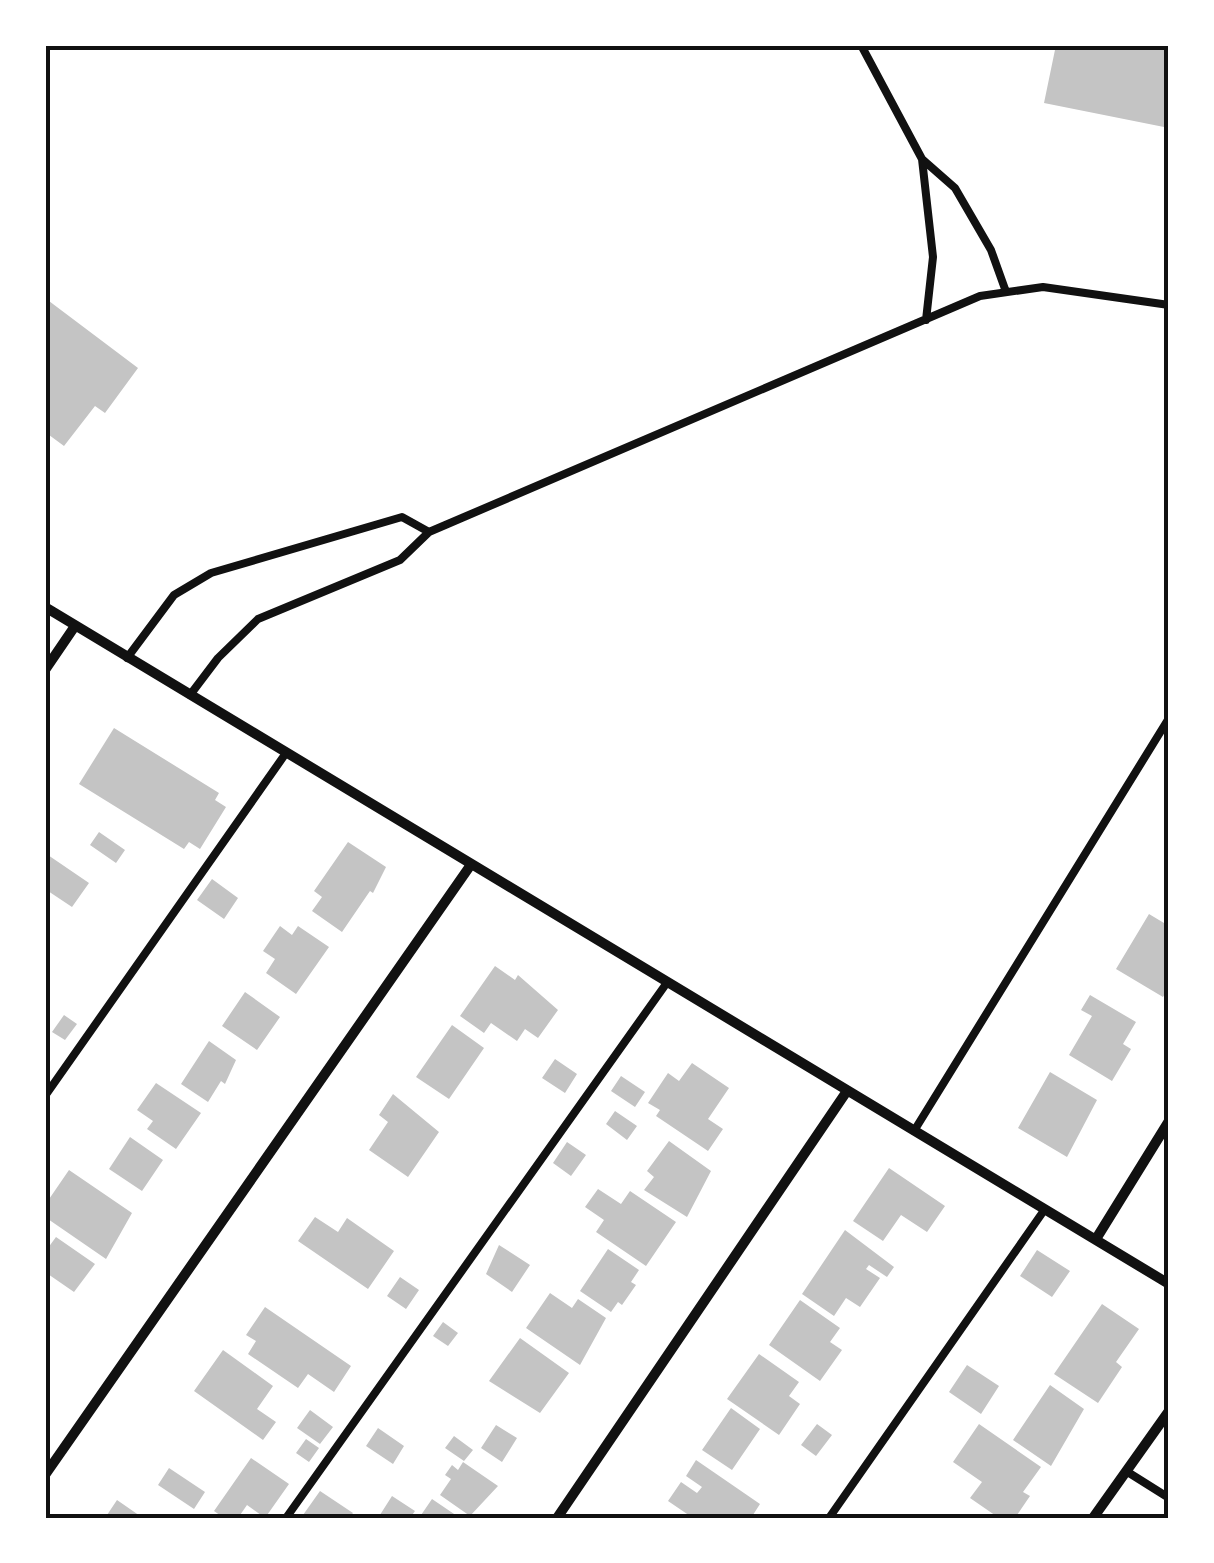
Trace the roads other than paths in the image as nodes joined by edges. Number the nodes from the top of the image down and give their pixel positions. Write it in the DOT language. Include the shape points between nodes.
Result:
graph roads {
  1 [pos="861,45"];
  2 [pos="922,159"];
  3 [pos="1005,289"];
  4 [pos="1169,305"];
  5 [pos="926,320"];
  6 [pos="429,532"];
  7 [pos="45,607"];
  8 [pos="74,626"];
  9 [pos="127,658"];
  10 [pos="45,670"];
  11 [pos="190,695"];
  12 [pos="1169,718"];
  13 [pos="286,754"];
  14 [pos="470,866"];
  15 [pos="666,984"];
  16 [pos="847,1091"];
  17 [pos="45,1096"];
  18 [pos="1169,1121"];
  19 [pos="914,1131"];
  20 [pos="1046,1209"];
  21 [pos="1096,1238"];
  22 [pos="1169,1284"];
  23 [pos="1169,1412"];
  24 [pos="1126,1471"];
  25 [pos="45,1475"];
  26 [pos="1169,1498"];
  27 [pos="286,1518"];
  28 [pos="556,1518"];
  29 [pos="829,1518"];
  30 [pos="1093,1518"];
  1 -- 2 [label="lane"];
  2 -- 3 [label="lane" via="956,188"];
  2 -- 5 [label="lane" via="933,257"];
  3 -- 4 [label="lane" via="1043,286"];
  3 -- 5 [label="lane"];
  5 -- 6 [label="lane"];
  6 -- 9 [label="lane" via="402,517 211,572 174,595"];
  6 -- 11 [label="lane" via="400,560 258,619"];
  7 -- 8 [label="street"];
  8 -- 9 [label="street"];
  8 -- 10 [label="street"];
  9 -- 11 [label="street"];
  11 -- 13 [label="street"];
  12 -- 19 [label="lane"];
  13 -- 14 [label="street"];
  13 -- 17 [label="lane"];
  14 -- 15 [label="street"];
  14 -- 25 [label="street"];
  15 -- 16 [label="street"];
  15 -- 27 [label="lane"];
  16 -- 19 [label="street"];
  16 -- 28 [label="street"];
  18 -- 21 [label="street"];
  19 -- 20 [label="street"];
  20 -- 21 [label="street"];
  20 -- 29 [label="lane"];
  21 -- 22 [label="street"];
  23 -- 24 [label="street"];
  24 -- 26 [label="lane"];
  24 -- 30 [label="street"];
}
